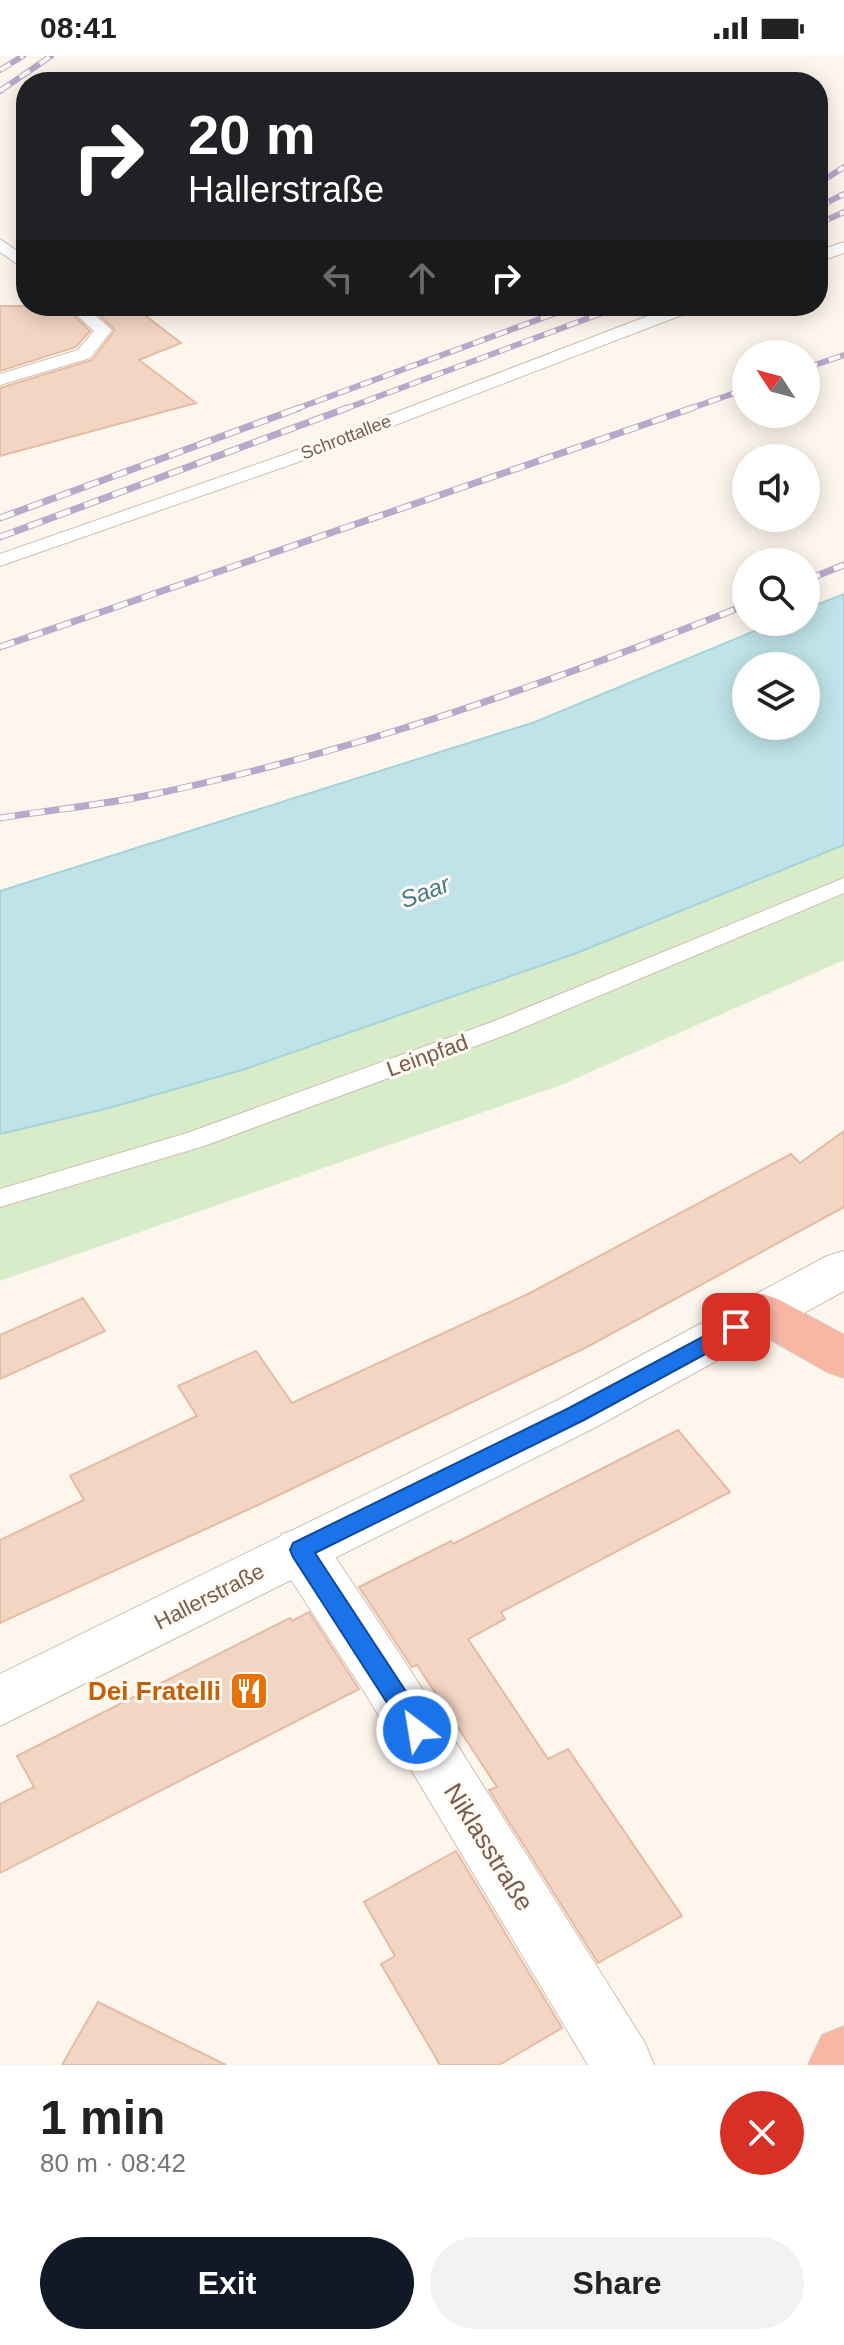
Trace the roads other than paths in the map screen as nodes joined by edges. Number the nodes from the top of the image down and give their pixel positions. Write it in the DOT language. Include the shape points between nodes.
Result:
graph roads {
  1 [pos="0,244"];
  2 [pos="16,257"];
  3 [pos="87,316"];
  4 [pos="663,316"];
  5 [pos="0,380"];
  6 [pos="0,560"];
  7 [pos="844,885"];
  8 [pos="0,1198"];
  9 [pos="844,1269"];
  10 [pos="763,1313"];
  11 [pos="844,1358"];
  12 [pos="301,1550"];
  13 [pos="0,1701"];
  14 [pos="844,2057"];
  15 [pos="623,2065"];
  16 [pos="839,2065"];
  1 -- 2 [label="lane"];
  3 -- 5 [label="lane" via="104,330 84,354"];
  4 -- 6 [label="lane, Schrottallee" via="298,456"];
  7 -- 8 [label="lane, Leinpfad" via="500,1028 195,1140"];
  9 -- 10 [label="street, Hallerstraße"];
  10 -- 11 [label="highway"];
  10 -- 12 [label="street, Hallerstraße" via="576,1414"];
  12 -- 13 [label="street, Hallerstraße"];
  12 -- 15 [label="street, Niklasstraße"];
  14 -- 16 [label="highway"];
}
